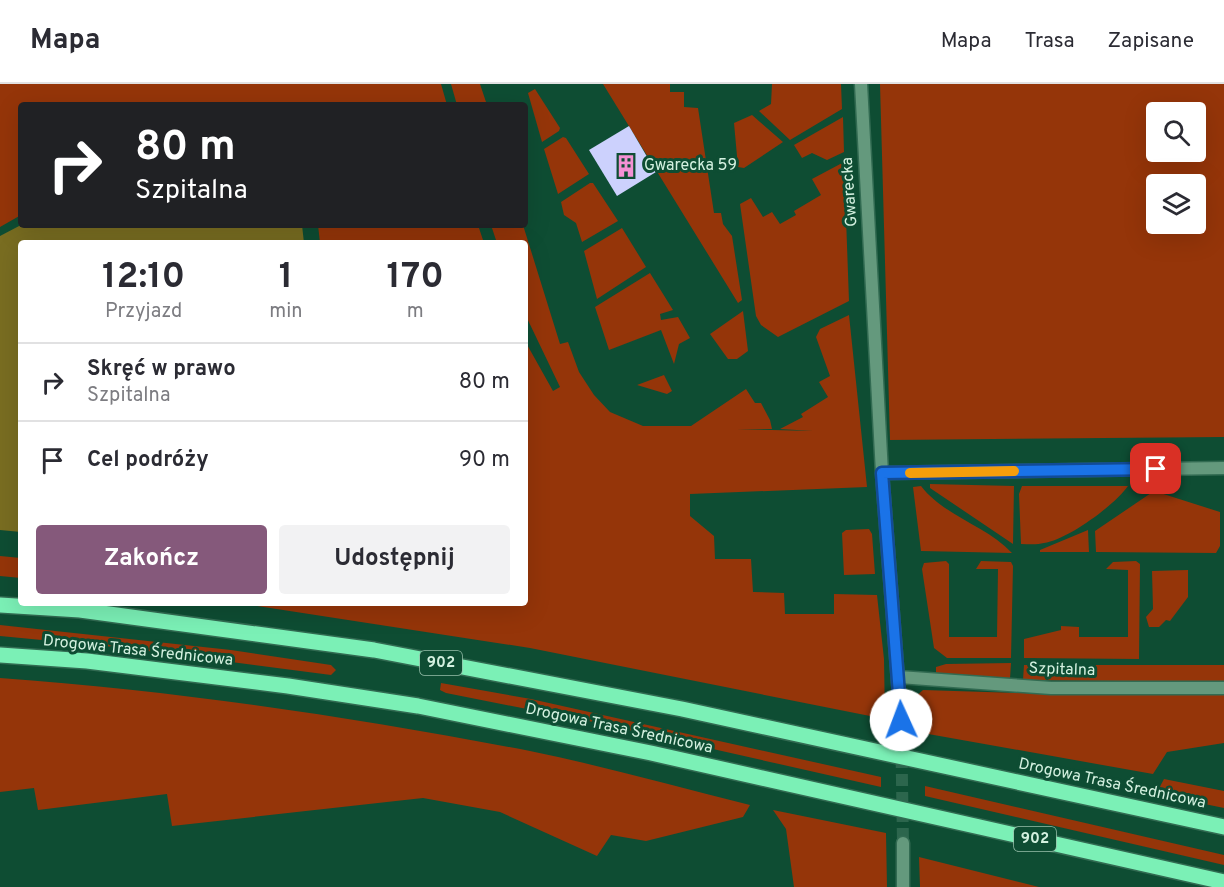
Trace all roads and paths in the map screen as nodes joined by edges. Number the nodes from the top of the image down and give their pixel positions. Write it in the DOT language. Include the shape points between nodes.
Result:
graph roads {
  1 [pos="861,84"];
  2 [pos="1224,468"];
  3 [pos="882,473"];
  4 [pos="0,605"];
  5 [pos="0,654"];
  6 [pos="899,677"];
  7 [pos="1224,688"];
  8 [pos="901,720"];
  9 [pos="1190,818"];
  10 [pos="1224,819"];
  11 [pos="1224,827"];
  12 [pos="903,843"];
  13 [pos="1222,882"];
  14 [pos="903,887"];
  1 -- 3 [label="street, Gwarecka"];
  2 -- 3 [label="street"];
  3 -- 6 [label="street"];
  4 -- 9 [label="main road, Drogowa Trasa Średnicowa / 902" via="80,610 374,650 682,709"];
  5 -- 13 [label="main road, Drogowa Trasa Średnicowa / 902" via="277,684 418,706 651,753"];
  6 -- 7 [label="street, Szpitalna" via="1051,688"];
  6 -- 8 [label="street"];
  9 -- 10 [label="main road"];
  9 -- 11 [label="main road, Drogowa Trasa Średnicowa / 902"];
  12 -- 14 [label="street"];
}
